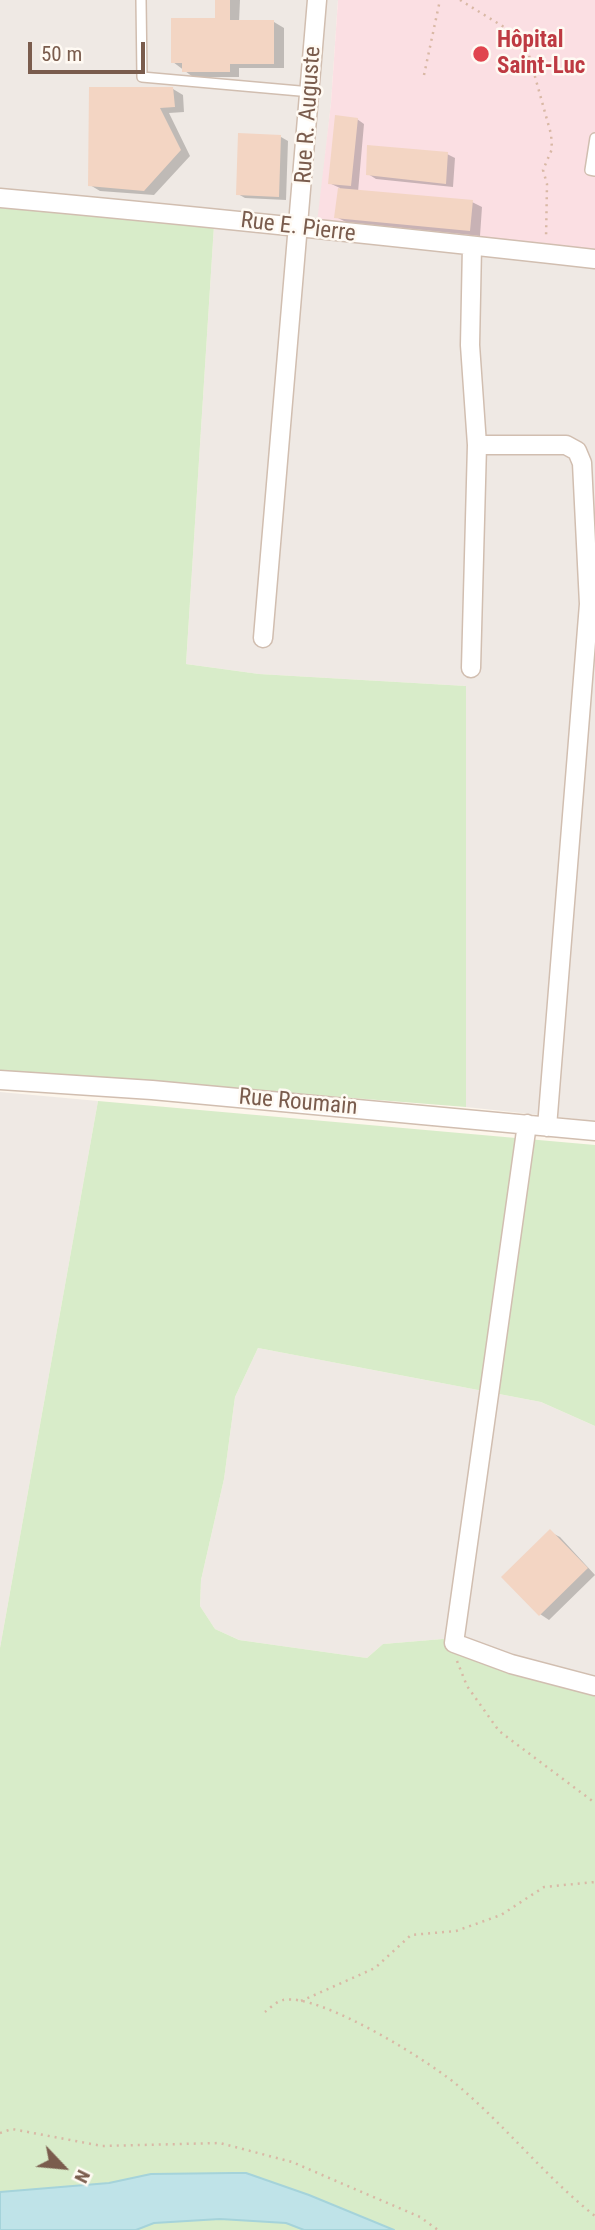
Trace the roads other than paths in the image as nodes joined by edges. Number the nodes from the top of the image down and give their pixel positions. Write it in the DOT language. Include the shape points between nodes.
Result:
graph roads {
  1 [pos="141,0"];
  2 [pos="317,0"];
  3 [pos="311,92"];
  4 [pos="595,138"];
  5 [pos="595,171"];
  6 [pos="0,198"];
  7 [pos="300,230"];
  8 [pos="472,247"];
  9 [pos="595,259"];
  10 [pos="477,445"];
  11 [pos="263,638"];
  12 [pos="471,668"];
  13 [pos="0,1080"];
  14 [pos="527,1124"];
  15 [pos="547,1127"];
  16 [pos="595,1131"];
  17 [pos="595,1686"];
  1 -- 3 [label="lane" via="142,77"];
  2 -- 3 [label="street, Rue R. Auguste"];
  3 -- 7 [label="street, Rue R. Auguste"];
  4 -- 5 [label="lane" via="590,170"];
  6 -- 7 [label="street, Rue E. Pierre"];
  7 -- 8 [label="street, Rue E. Pierre"];
  7 -- 11 [label="street, Rue R. Auguste"];
  8 -- 9 [label="street, Rue E. Pierre"];
  8 -- 10 [label="street" via="470,345"];
  10 -- 12 [label="street"];
  10 -- 15 [label="street" via="566,445 577,451 582,463 589,604"];
  13 -- 14 [label="street, Rue Roumain"];
  14 -- 15 [label="street, Rue Roumain"];
  14 -- 17 [label="street" via="454,1643"];
  15 -- 16 [label="street, Rue Roumain"];
}
